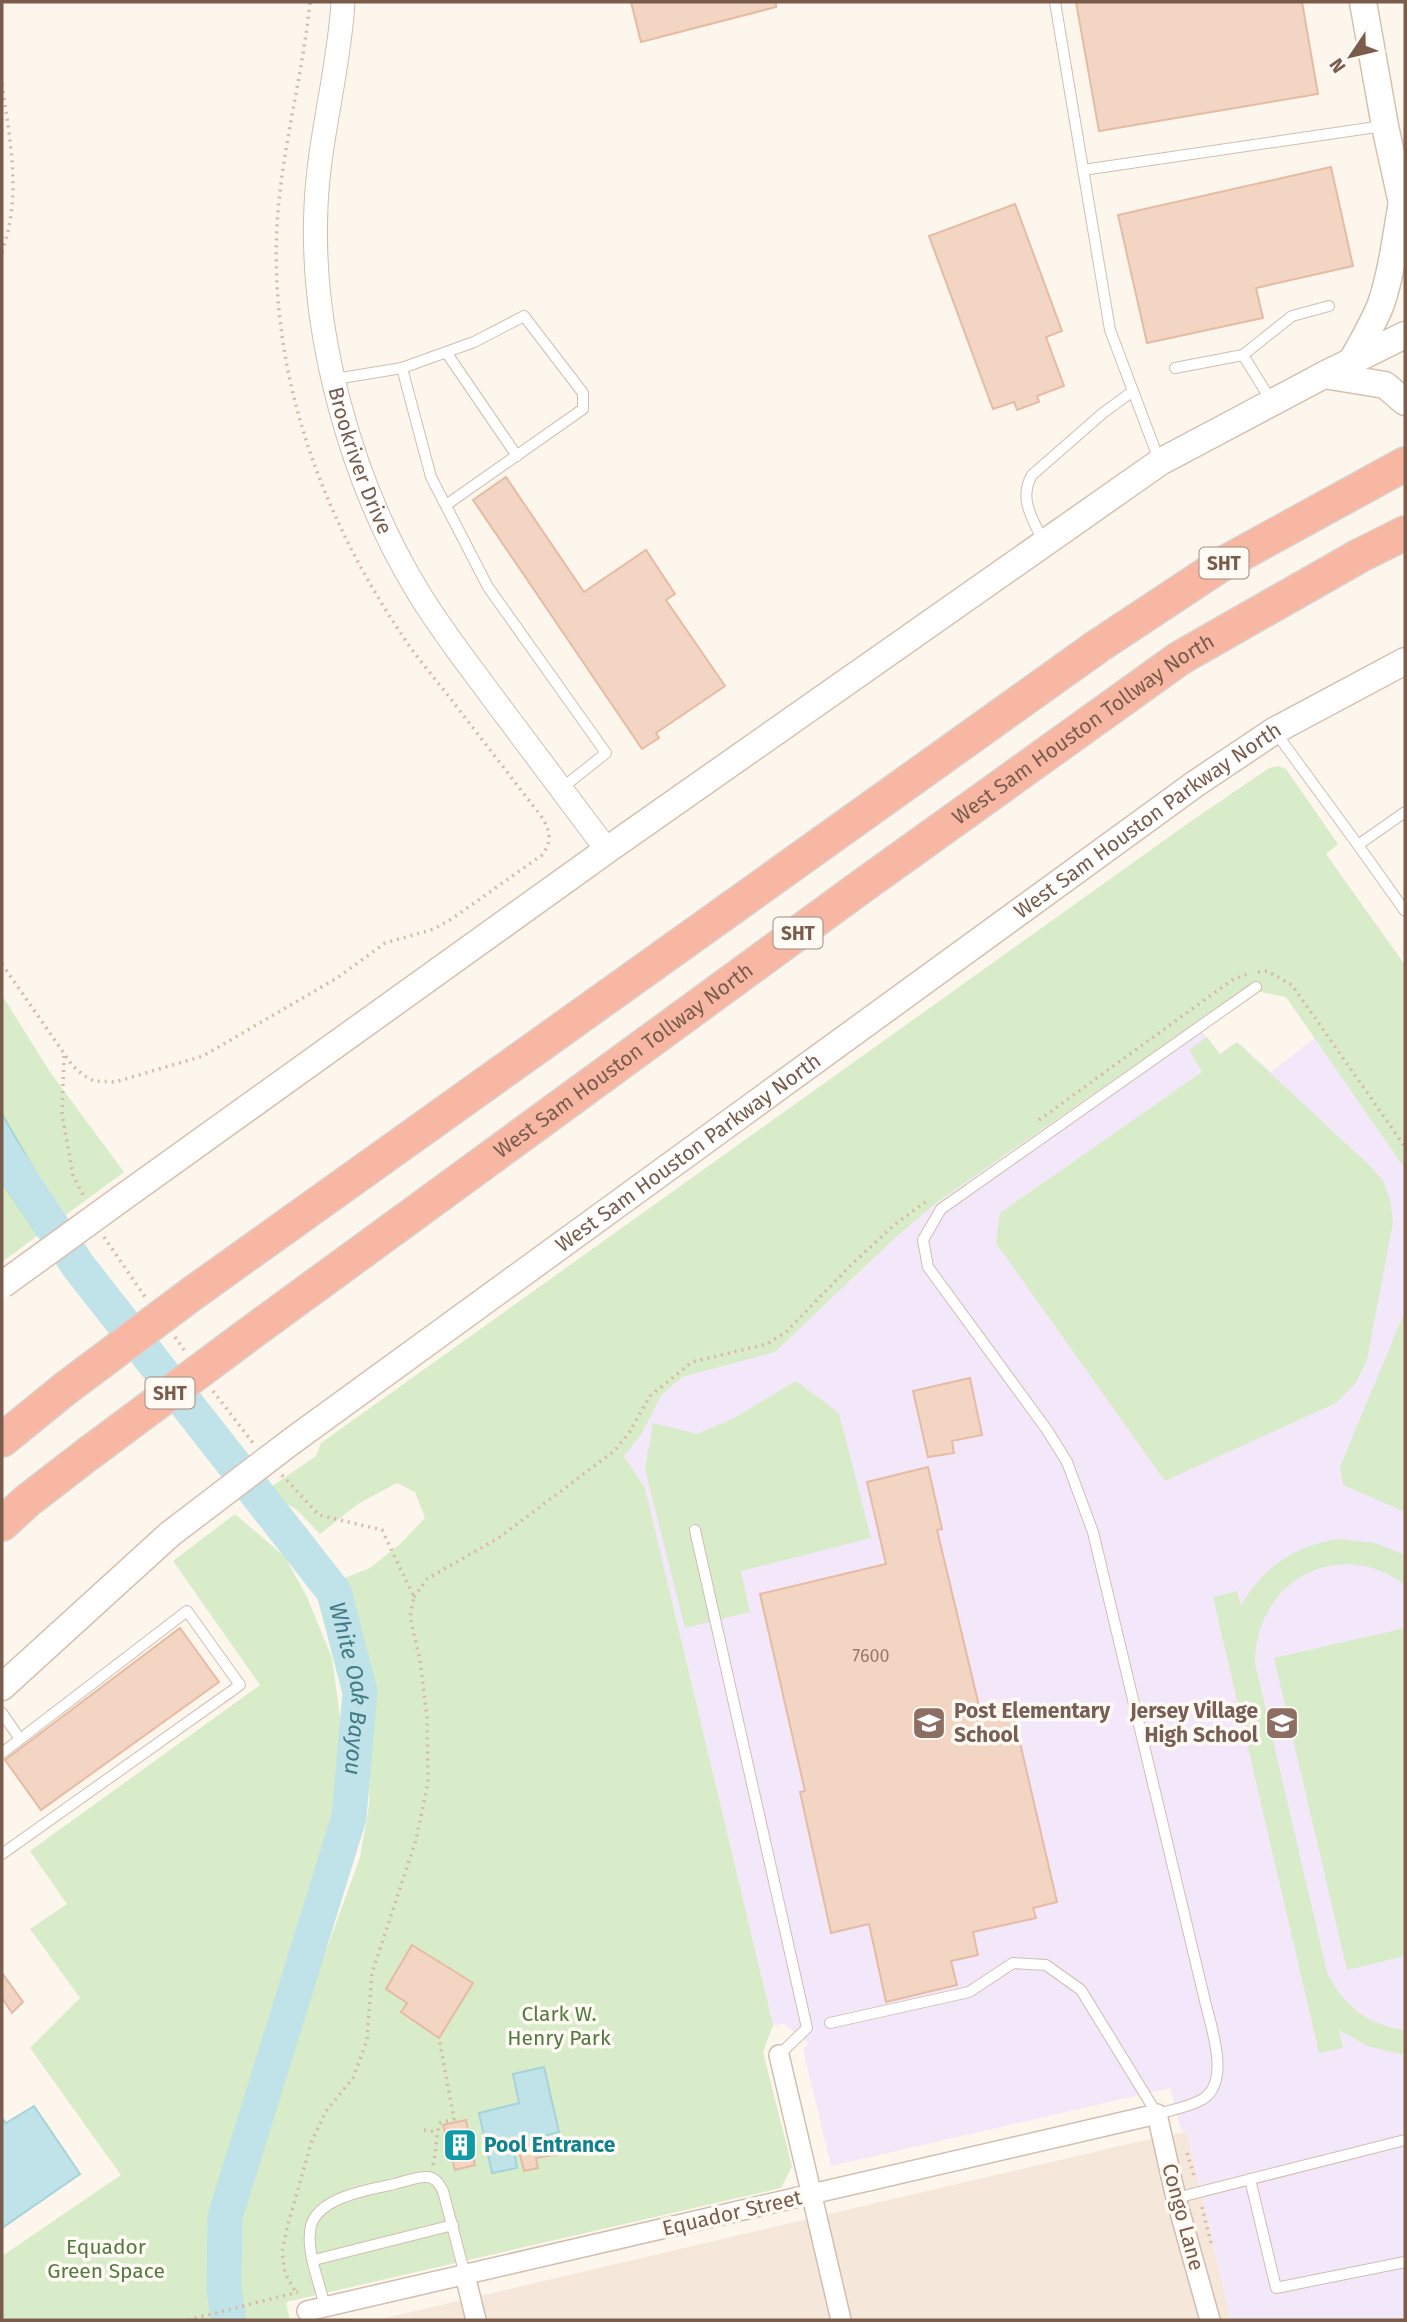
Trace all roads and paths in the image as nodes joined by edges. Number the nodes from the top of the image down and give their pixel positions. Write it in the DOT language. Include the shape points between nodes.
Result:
graph roads {
  1 [pos="310,2"];
  2 [pos="343,2"];
  3 [pos="1055,2"];
  4 [pos="1363,2"];
  5 [pos="2,84"];
  6 [pos="1385,126"];
  7 [pos="1083,170"];
  8 [pos="1404,210"];
  9 [pos="2,252"];
  10 [pos="1329,306"];
  11 [pos="1405,335"];
  12 [pos="446,352"];
  13 [pos="1243,355"];
  14 [pos="1350,362"];
  15 [pos="402,368"];
  16 [pos="1175,368"];
  17 [pos="1324,375"];
  18 [pos="333,379"];
  19 [pos="1133,391"];
  20 [pos="1272,402"];
  21 [pos="1405,402"];
  22 [pos="517,456"];
  23 [pos="1160,462"];
  24 [pos="1405,464"];
  25 [pos="446,505"];
  26 [pos="1405,533"];
  27 [pos="1044,543"];
  28 [pos="1405,661"];
  29 [pos="1274,730"];
  30 [pos="561,789"];
  31 [pos="1405,812"];
  32 [pos="1359,845"];
  33 [pos="607,850"];
  34 [pos="1405,911"];
  35 [pos="2,964"];
  36 [pos="1256,987"];
  37 [pos="2,1285"];
  38 [pos="2,1440"];
  39 [pos="2,1524"];
  40 [pos="695,1530"];
  41 [pos="414,1597"];
  42 [pos="2,1687"];
  43 [pos="2,1713"];
  44 [pos="20,1739"];
  45 [pos="2,1753"];
  46 [pos="2,1854"];
  47 [pos="830,2022"];
  48 [pos="439,2038"];
  49 [pos="779,2055"];
  50 [pos="1157,2114"];
  51 [pos="424,2130"];
  52 [pos="437,2132"];
  53 [pos="1405,2140"];
  54 [pos="428,2177"];
  55 [pos="1250,2179"];
  56 [pos="812,2195"];
  57 [pos="1176,2198"];
  58 [pos="453,2225"];
  59 [pos="314,2260"];
  60 [pos="1405,2262"];
  61 [pos="465,2275"];
  62 [pos="296,2293"];
  63 [pos="283,2296"];
  64 [pos="316,2309"];
  65 [pos="188,2320"];
  66 [pos="476,2320"];
  67 [pos="841,2320"];
  68 [pos="1210,2320"];
  1 -- 35 [label="path" via="278,212 282,330 301,430 326,498 371,587 403,638 548,826 548,847 453,918 434,929 385,943 337,978 231,1041 203,1056 115,1082 94,1081 72,1065"];
  2 -- 18 [label="street, Brookriver Drive" via="316,206 318,275"];
  3 -- 7 [label="lane"];
  4 -- 6 [label="main road"];
  5 -- 9 [label="path" via="15,191"];
  6 -- 7 [label="lane"];
  6 -- 8 [label="main road"];
  7 -- 19 [label="lane" via="1110,330"];
  8 -- 14 [label="main road" via="1381,303"];
  10 -- 13 [label="lane" via="1292,316"];
  11 -- 14 [label="main road"];
  12 -- 15 [label="lane"];
  12 -- 22 [label="lane"];
  12 -- 22 [label="lane" via="524,316 583,393 583,409"];
  13 -- 16 [label="lane"];
  13 -- 20 [label="lane"];
  14 -- 17 [label="main road"];
  15 -- 18 [label="lane"];
  15 -- 25 [label="lane" via="431,477"];
  17 -- 20 [label="main road"];
  17 -- 21 [label="main road" via="1385,384"];
  18 -- 30 [label="street, Brookriver Drive" via="363,483 416,589"];
  19 -- 23 [label="lane"];
  19 -- 27 [label="lane" via="1032,475 1026,486 1027,501"];
  20 -- 23 [label="main road"];
  22 -- 25 [label="lane"];
  23 -- 27 [label="main road"];
  24 -- 38 [label="highway, SHT, bridge" via="1219,566 1098,646 193,1293"];
  25 -- 30 [label="lane" via="488,587 606,753"];
  26 -- 39 [label="highway, West Sam Houston Tollway North / SHT, bridge" via="1180,658 252,1332"];
  27 -- 33 [label="main road"];
  28 -- 29 [label="main road, West Sam Houston Parkway North"];
  29 -- 32 [label="lane"];
  29 -- 42 [label="main road, West Sam Houston Parkway North, bridge" via="292,1441 170,1534"];
  30 -- 33 [label="street, Brookriver Drive"];
  31 -- 32 [label="lane"];
  32 -- 34 [label="lane"];
  33 -- 37 [label="main road, bridge"];
  36 -- 50 [label="lane" via="941,1209 923,1240 928,1267 1067,1462 1093,1532 1219,2063 1217,2081 1207,2097"];
  40 -- 49 [label="lane" via="807,2028"];
  41 -- 62 [label="path" via="410,1617 427,1717 428,1782 416,1840 372,1973 368,2040 353,2078 326,2111 311,2143 287,2228 282,2252 285,2273"];
  43 -- 44 [label="lane"];
  44 -- 45 [label="lane"];
  44 -- 46 [label="lane" via="187,1611 240,1685"];
  47 -- 50 [label="lane" via="969,1992 1013,1963 1046,1965 1081,1990"];
  48 -- 52 [label="path" via="454,2119 440,2123"];
  49 -- 56 [label="street"];
  50 -- 56 [label="street, Equador Street"];
  50 -- 57 [label="street, Congo Lane"];
  51 -- 52 [label="path"];
  52 -- 54 [label="path" via="438,2148"];
  53 -- 55 [label="lane"];
  54 -- 58 [label="lane" via="438,2181"];
  54 -- 59 [label="lane" via="349,2195 322,2209 311,2227"];
  55 -- 57 [label="lane"];
  55 -- 60 [label="lane" via="1276,2288"];
  56 -- 61 [label="street, Equador Street"];
  56 -- 67 [label="street"];
  57 -- 68 [label="street, Congo Lane"];
  58 -- 59 [label="lane"];
  58 -- 61 [label="lane"];
  59 -- 64 [label="lane"];
  61 -- 64 [label="street, Equador Street"];
  61 -- 66 [label="street"];
  63 -- 65 [label="path"];
}
